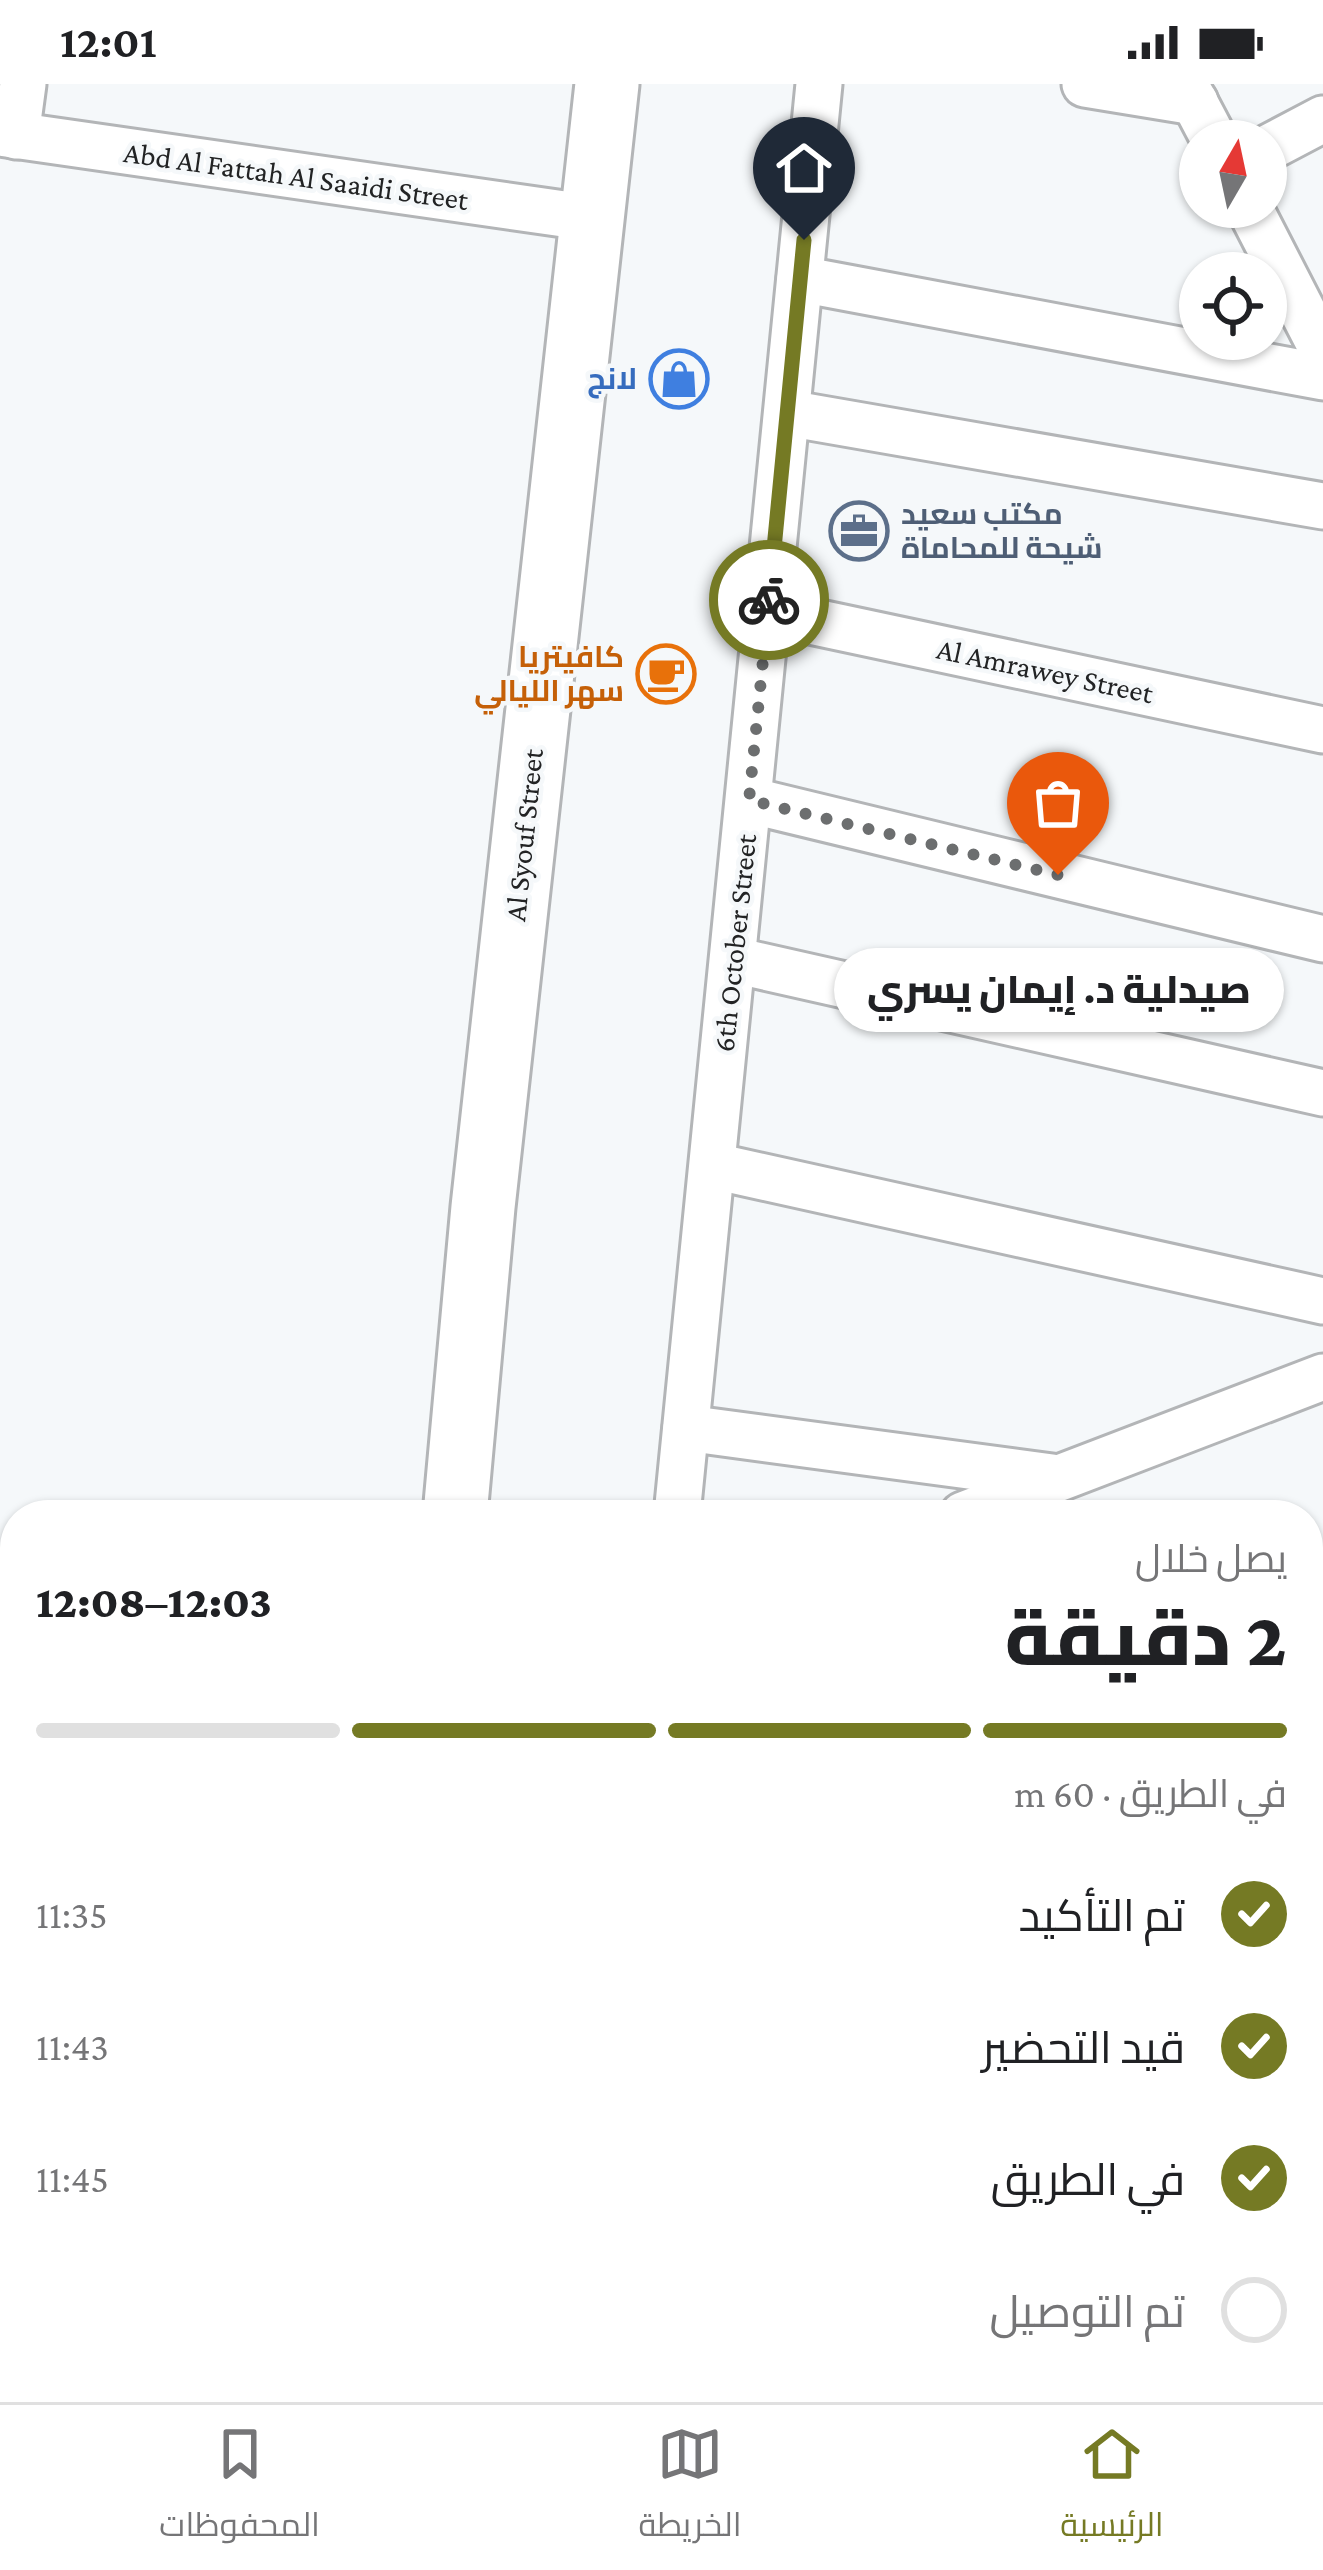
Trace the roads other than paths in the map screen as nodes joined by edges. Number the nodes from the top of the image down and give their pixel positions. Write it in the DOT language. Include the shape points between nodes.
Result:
graph roads {
  1 [pos="23,84"];
  2 [pos="607,84"];
  3 [pos="818,84"];
  4 [pos="1085,84"];
  5 [pos="1198,109"];
  6 [pos="1323,119"];
  7 [pos="8,135"];
  8 [pos="1287,138"];
  9 [pos="592,218"];
  10 [pos="1263,228"];
  11 [pos="800,279"];
  12 [pos="1311,299"];
  13 [pos="1323,351"];
  14 [pos="1323,377"];
  15 [pos="787,413"];
  16 [pos="1323,506"];
  17 [pos="768,612"];
  18 [pos="1323,730"];
  19 [pos="749,800"];
  20 [pos="1323,939"];
  21 [pos="734,960"];
  22 [pos="1323,1093"];
  23 [pos="714,1166"];
  24 [pos="1323,1300"];
  25 [pos="1323,1377"];
  26 [pos="686,1428"];
  27 [pos="1060,1478"];
  28 [pos="456,1500"];
  29 [pos="679,1500"];
  30 [pos="1003,1500"];
  1 -- 7 [label="street"];
  2 -- 9 [label="main road, Al Syouf Street"];
  3 -- 11 [label="street, 6th October Street"];
  4 -- 5 [label="street"];
  6 -- 8 [label="street"];
  7 -- 9 [label="street, Abd Al Fattah Al Saaidi Street"];
  9 -- 28 [label="main road, Al Syouf Street"];
  10 -- 12 [label="street"];
  11 -- 14 [label="street"];
  11 -- 15 [label="street, 6th October Street"];
  12 -- 13 [label="street"];
  15 -- 16 [label="street"];
  15 -- 17 [label="street, 6th October Street"];
  17 -- 18 [label="street, Al Amrawey Street"];
  17 -- 19 [label="street, 6th October Street"];
  19 -- 20 [label="street"];
  19 -- 21 [label="street, 6th October Street"];
  21 -- 22 [label="street"];
  21 -- 23 [label="street, 6th October Street"];
  23 -- 24 [label="street"];
  23 -- 26 [label="street, 6th October Street"];
  25 -- 27 [label="street"];
  26 -- 27 [label="street"];
  26 -- 29 [label="street, 6th October Street"];
  27 -- 30 [label="street"];
}
